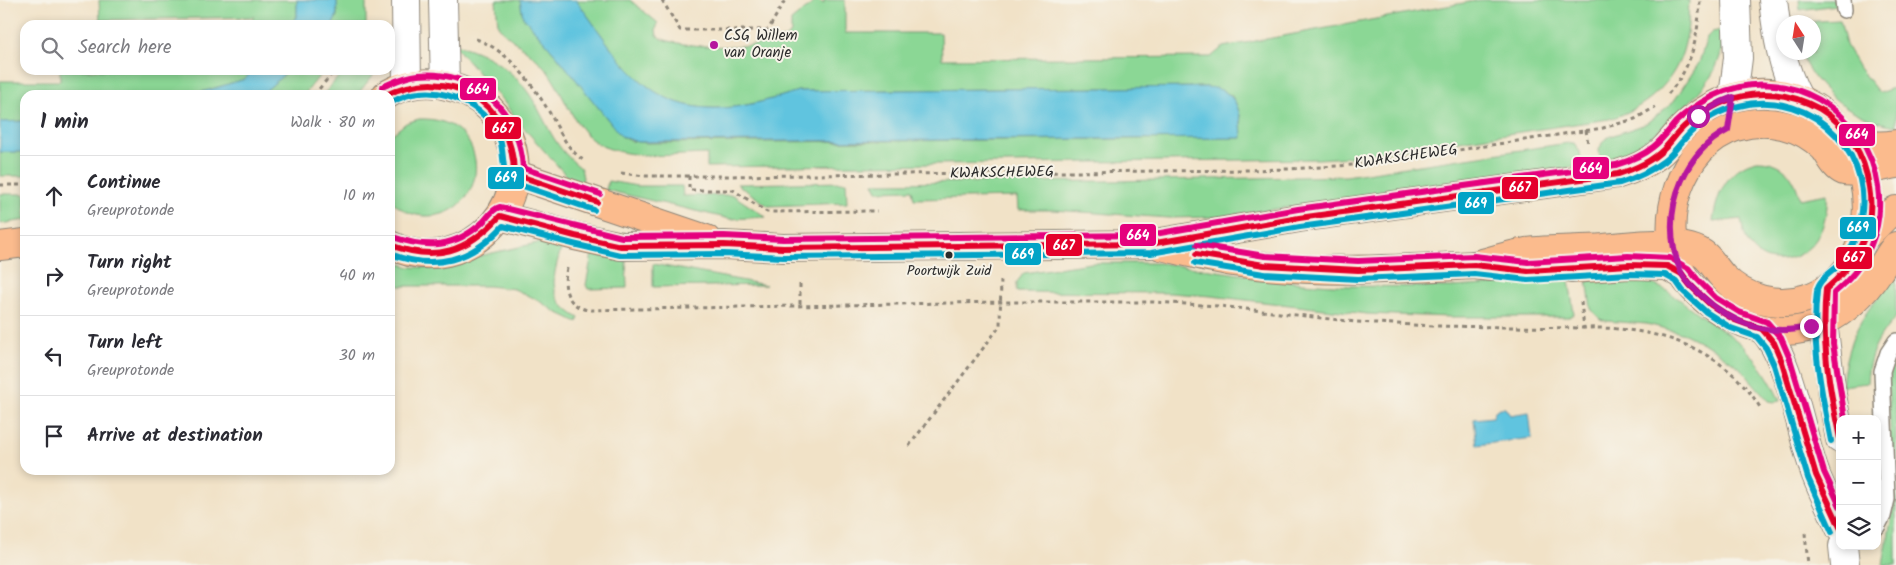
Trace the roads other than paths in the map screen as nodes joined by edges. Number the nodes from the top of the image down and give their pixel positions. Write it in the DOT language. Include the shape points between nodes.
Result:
graph roads {
  1 [pos="406,0"];
  2 [pos="443,0"];
  3 [pos="1736,0"];
  4 [pos="1773,0"];
  5 [pos="445,85"];
  6 [pos="396,90"];
  7 [pos="1733,97"];
  8 [pos="1799,99"];
  9 [pos="1728,130"];
  10 [pos="1851,139"];
  11 [pos="1896,144"];
  12 [pos="1896,164"];
  13 [pos="1866,169"];
  14 [pos="514,174"];
  15 [pos="1896,210"];
  16 [pos="500,216"];
  17 [pos="1867,236"];
  18 [pos="20,244"];
  19 [pos="1150,244"];
  20 [pos="724,245"];
  21 [pos="0,246"];
  22 [pos="1674,246"];
  23 [pos="1896,246"];
  24 [pos="395,247"];
  25 [pos="1474,265"];
  26 [pos="1682,274"];
  27 [pos="1826,289"];
  28 [pos="1823,322"];
  29 [pos="1762,329"];
  30 [pos="1896,341"];
  31 [pos="1836,417"];
  32 [pos="1836,519"];
  33 [pos="1881,520"];
  34 [pos="1843,550"];
  35 [pos="1845,565"];
  1 -- 6 [label="street"];
  2 -- 5 [label="street"];
  3 -- 7 [label="street" via="1738,58"];
  4 -- 8 [label="street" via="1781,54"];
  5 -- 6 [label="main road" via="426,83"];
  5 -- 14 [label="main road" via="473,95 496,116 511,144"];
  7 -- 8 [label="main road" via="1766,92"];
  7 -- 9 [label="main road"];
  7 -- 19 [label="main road" via="1687,124 1646,163 1618,174 1299,218"];
  8 -- 10 [label="main road" via="1828,114"];
  9 -- 13 [label="main road" via="1762,122 1784,125 1815,140 1844,171"];
  9 -- 22 [label="main road" via="1702,149 1684,174 1674,204"];
  10 -- 11 [label="main road" via="1871,146"];
  10 -- 13 [label="main road"];
  12 -- 13 [label="main road"];
  13 -- 17 [label="main road" via="1871,202"];
  14 -- 16 [label="main road" via="512,188"];
  14 -- 20 [label="main road"];
  15 -- 17 [label="main road"];
  16 -- 20 [label="main road" via="621,246"];
  16 -- 24 [label="main road" via="479,238 452,251 421,254"];
  17 -- 27 [label="main road" via="1854,262"];
  18 -- 21 [label="main road"];
  19 -- 20 [label="main road" via="774,248"];
  19 -- 25 [label="main road" via="1264,265 1358,270"];
  22 -- 25 [label="main road" via="1645,244 1526,252"];
  22 -- 26 [label="main road"];
  22 -- 27 [label="main road" via="1704,253 1724,278 1753,297 1795,302"];
  23 -- 28 [label="main road" via="1855,300"];
  25 -- 26 [label="main road" via="1528,270 1666,266"];
  26 -- 29 [label="main road" via="1717,309 1735,320"];
  27 -- 28 [label="main road"];
  28 -- 29 [label="main road" via="1799,330"];
  28 -- 31 [label="street"];
  29 -- 32 [label="street" via="1774,342 1782,362 1816,474"];
  30 -- 33 [label="lane" via="1882,371 1887,499"];
  34 -- 35 [label="street"];
}
